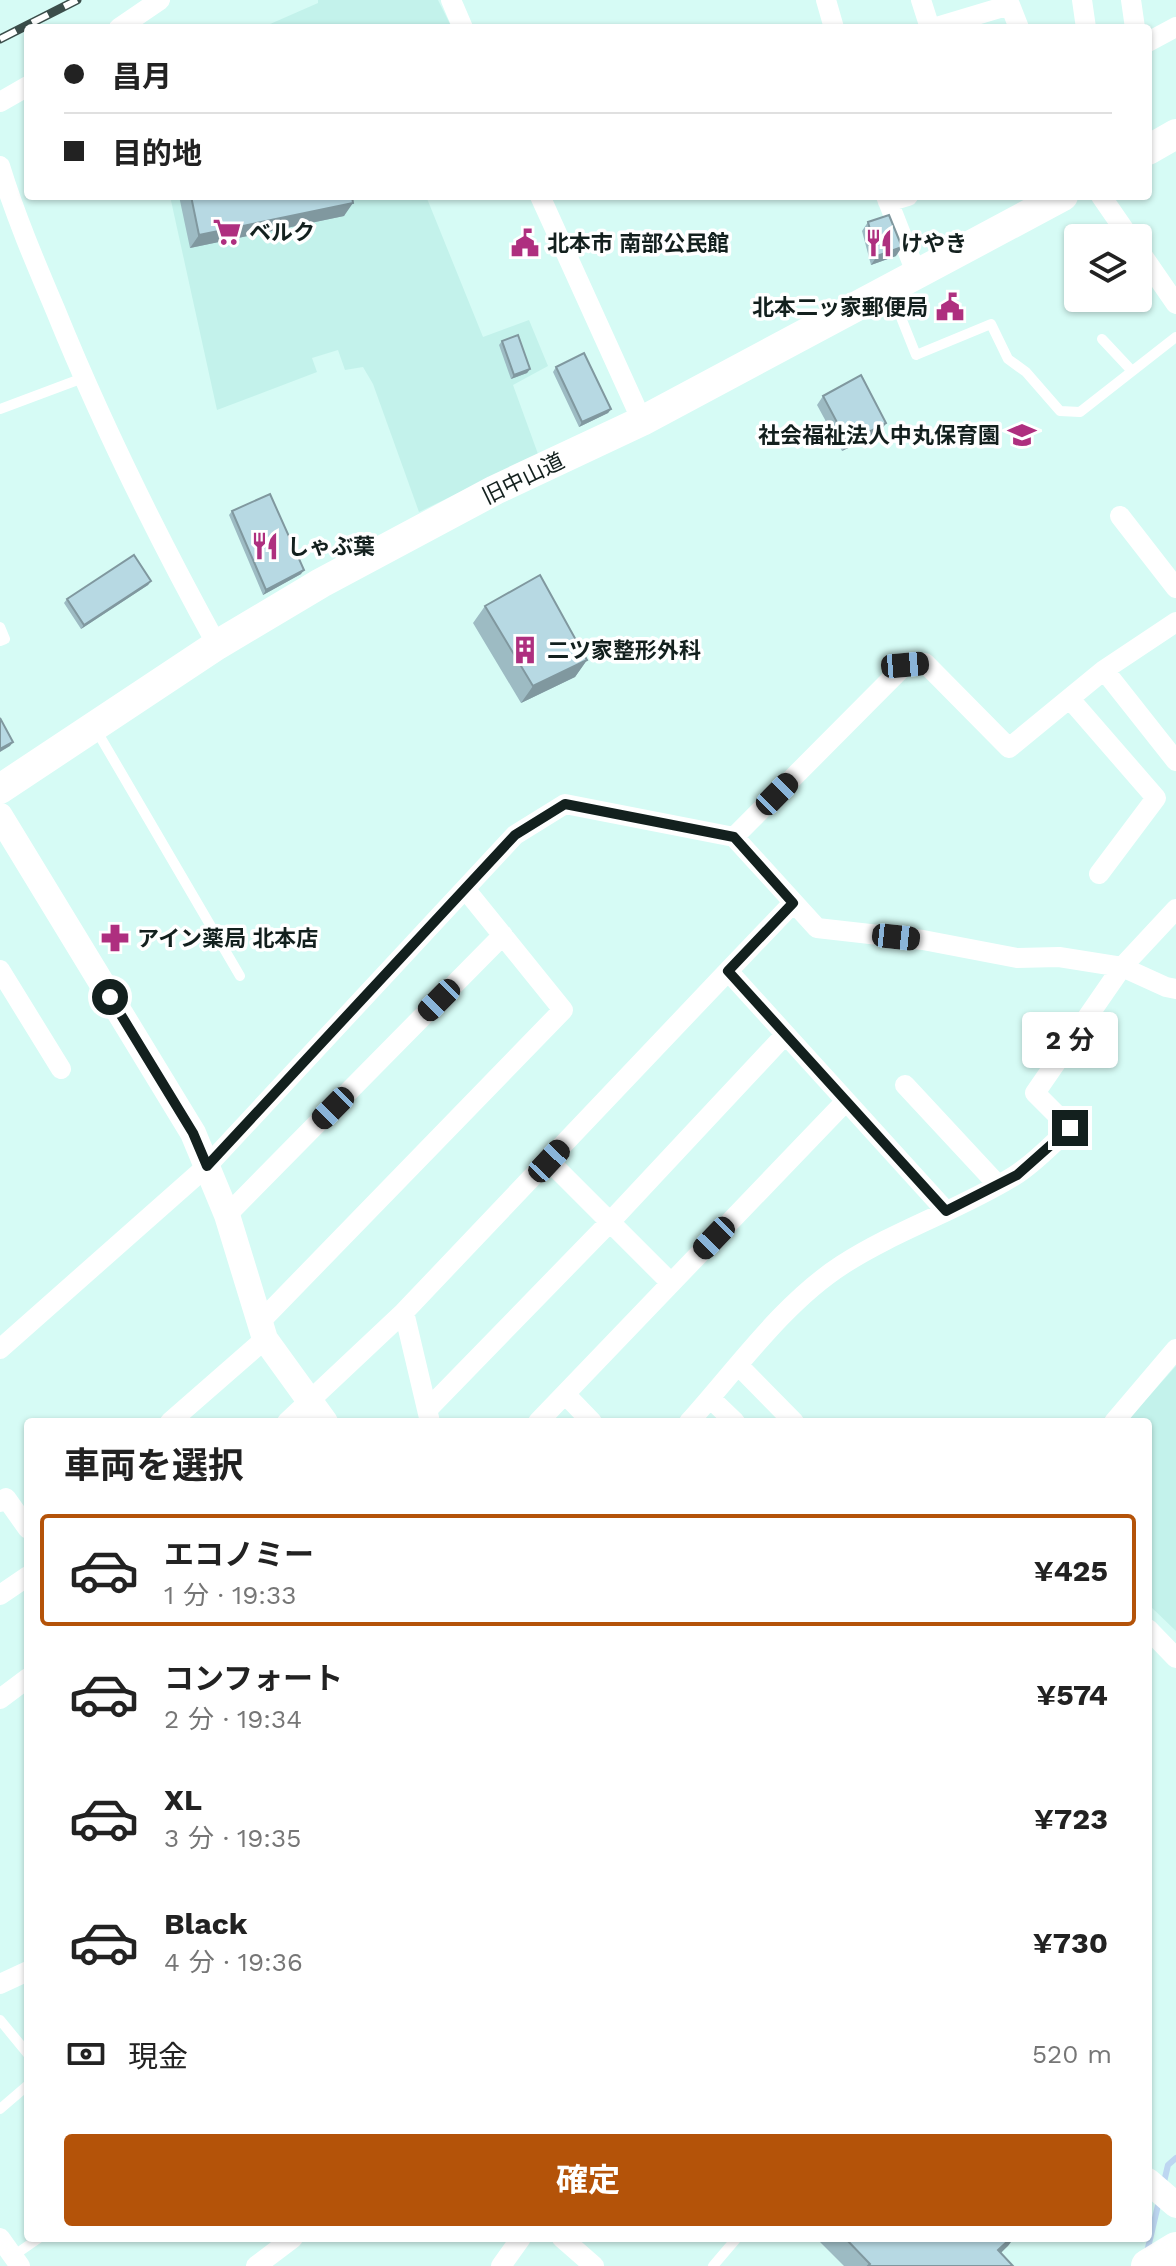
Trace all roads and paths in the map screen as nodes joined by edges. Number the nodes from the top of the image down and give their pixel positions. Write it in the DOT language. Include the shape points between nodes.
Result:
graph roads {
  1 [pos="160,0"];
  2 [pos="451,0"];
  3 [pos="826,0"];
  4 [pos="921,0"];
  5 [pos="1082,0"];
  6 [pos="1131,0"];
  7 [pos="1018,2"];
  8 [pos="125,24"];
  9 [pos="461,24"];
  10 [pos="833,24"];
  11 [pos="930,24"];
  12 [pos="945,24"];
  13 [pos="1019,24"];
  14 [pos="1085,24"];
  15 [pos="1134,24"];
  16 [pos="1176,27"];
  17 [pos="1152,40"];
  18 [pos="24,88"];
  19 [pos="0,102"];
  20 [pos="1176,134"];
  21 [pos="1152,148"];
  22 [pos="0,166"];
  23 [pos="542,200"];
  24 [pos="887,200"];
  25 [pos="1056,200"];
  26 [pos="1104,200"];
  27 [pos="1120,224"];
  28 [pos="1152,269"];
  29 [pos="917,275"];
  30 [pos="889,289"];
  31 [pos="1176,304"];
  32 [pos="1176,337"];
  33 [pos="1102,339"];
  34 [pos="1132,371"];
  35 [pos="83,378"];
  36 [pos="0,409"];
  37 [pos="642,421"];
  38 [pos="1120,516"];
  39 [pos="1176,588"];
  40 [pos="1176,622"];
  41 [pos="0,627"];
  42 [pos="0,641"];
  43 [pos="217,645"];
  44 [pos="1104,670"];
  45 [pos="1070,699"];
  46 [pos="94,726"];
  47 [pos="1176,761"];
  48 [pos="0,789"];
  49 [pos="0,816"];
  50 [pos="734,837"];
  51 [pos="1099,874"];
  52 [pos="466,890"];
  53 [pos="793,903"];
  54 [pos="1176,909"];
  55 [pos="503,935"];
  56 [pos="1122,967"];
  57 [pos="0,970"];
  58 [pos="728,971"];
  59 [pos="240,976"];
  60 [pos="1176,989"];
  61 [pos="784,1036"];
  62 [pos="61,1069"];
  63 [pos="905,1085"];
  64 [pos="845,1102"];
  65 [pos="549,1161"];
  66 [pos="207,1166"];
  67 [pos="998,1185"];
  68 [pos="946,1211"];
  69 [pos="227,1215"];
  70 [pos="610,1222"];
  71 [pos="671,1283"];
  72 [pos="404,1312"];
  73 [pos="261,1331"];
  74 [pos="0,1349"];
  75 [pos="1176,1349"];
  76 [pos="739,1366"];
  77 [pos="565,1394"];
  78 [pos="710,1398"];
  79 [pos="317,1413"];
  80 [pos="428,1416"];
  81 [pos="177,1418"];
  82 [pos="542,1418"];
  83 [pos="588,1418"];
  84 [pos="692,1418"];
  85 [pos="731,1418"];
  86 [pos="790,1418"];
  87 [pos="1117,1418"];
  88 [pos="2,1496"];
  89 [pos="24,1524"];
  90 [pos="24,1579"];
  91 [pos="0,1595"];
  92 [pos="1152,1633"];
  93 [pos="1176,1658"];
  94 [pos="24,1681"];
  95 [pos="0,1699"];
  96 [pos="24,1973"];
  97 [pos="0,1984"];
  98 [pos="0,2020"];
  99 [pos="24,2049"];
  100 [pos="24,2088"];
  101 [pos="0,2109"];
  102 [pos="0,2238"];
  103 [pos="35,2242"];
  104 [pos="288,2242"];
  105 [pos="518,2242"];
  106 [pos="567,2242"];
  107 [pos="733,2242"];
  108 [pos="1176,2249"];
  109 [pos="17,2261"];
  110 [pos="256,2266"];
  111 [pos="501,2266"];
  112 [pos="594,2266"];
  113 [pos="713,2266"];
  114 [pos="1148,2266"];
  1 -- 8 [label="street"];
  2 -- 9 [label="street"];
  3 -- 10 [label="street"];
  4 -- 11 [label="street"];
  5 -- 14 [label="street"];
  6 -- 15 [label="street"];
  7 -- 12 [label="street"];
  7 -- 13 [label="street"];
  16 -- 17 [label="street"];
  18 -- 19 [label="street"];
  20 -- 21 [label="main road"];
  22 -- 35 [label="street"];
  23 -- 37 [label="street"];
  24 -- 29 [label="street"];
  25 -- 29 [label="main road, 旧中山道"];
  26 -- 27 [label="street"];
  28 -- 31 [label="street"];
  29 -- 30 [label="main road, 旧中山道"];
  30 -- 34 [label="lane" via="916,355 991,324 1008,359 1060,411 1080,412"];
  30 -- 37 [label="main road, 旧中山道"];
  32 -- 34 [label="lane"];
  33 -- 34 [label="lane"];
  35 -- 36 [label="lane"];
  35 -- 43 [label="street" via="169,559"];
  37 -- 43 [label="main road, 旧中山道" via="495,490"];
  38 -- 39 [label="street"];
  40 -- 44 [label="street"];
  41 -- 42 [label="lane" via="5,639"];
  43 -- 46 [label="main road, 旧中山道"];
  44 -- 45 [label="street"];
  44 -- 47 [label="street"];
  45 -- 50 [label="street" via="1009,748 925,663 905,665"];
  45 -- 51 [label="street" via="1156,798"];
  46 -- 48 [label="main road, 旧中山道"];
  46 -- 59 [label="lane"];
  49 -- 66 [label="street" via="193,1133"];
  50 -- 52 [label="street" via="565,804 515,835"];
  50 -- 53 [label="street"];
  52 -- 55 [label="street"];
  52 -- 66 [label="street"];
  53 -- 56 [label="street" via="817,928 1017,958 1059,957"];
  53 -- 58 [label="street"];
  54 -- 56 [label="street"];
  55 -- 69 [label="street"];
  55 -- 73 [label="street" via="563,1010"];
  56 -- 60 [label="street"];
  56 -- 67 [label="street" via="1035,1093 1070,1128"];
  57 -- 62 [label="street"];
  58 -- 61 [label="street"];
  58 -- 65 [label="street"];
  61 -- 64 [label="street"];
  61 -- 70 [label="street"];
  63 -- 67 [label="street"];
  64 -- 68 [label="street"];
  64 -- 71 [label="street"];
  65 -- 70 [label="street"];
  65 -- 72 [label="street"];
  66 -- 69 [label="street"];
  66 -- 74 [label="street"];
  67 -- 68 [label="street"];
  68 -- 76 [label="street" via="897,1232 839,1267 784,1314"];
  69 -- 73 [label="street"];
  70 -- 71 [label="street"];
  70 -- 80 [label="street"];
  71 -- 77 [label="street"];
  72 -- 79 [label="street"];
  72 -- 80 [label="street"];
  73 -- 79 [label="street"];
  73 -- 81 [label="street"];
  75 -- 87 [label="street"];
  76 -- 78 [label="street"];
  76 -- 86 [label="street"];
  77 -- 82 [label="street"];
  77 -- 83 [label="street"];
  78 -- 84 [label="street"];
  78 -- 85 [label="street"];
  88 -- 89 [label="street"];
  90 -- 91 [label="street"];
  92 -- 93 [label="street"];
  94 -- 95 [label="street"];
  96 -- 97 [label="street"];
  98 -- 99 [label="lane"];
  100 -- 101 [label="lane"];
  102 -- 109 [label="street"];
  103 -- 109 [label="lane"];
  104 -- 110 [label="street"];
  105 -- 111 [label="street"];
  106 -- 112 [label="street"];
  107 -- 113 [label="lane"];
  108 -- 114 [label="highway"];
}
